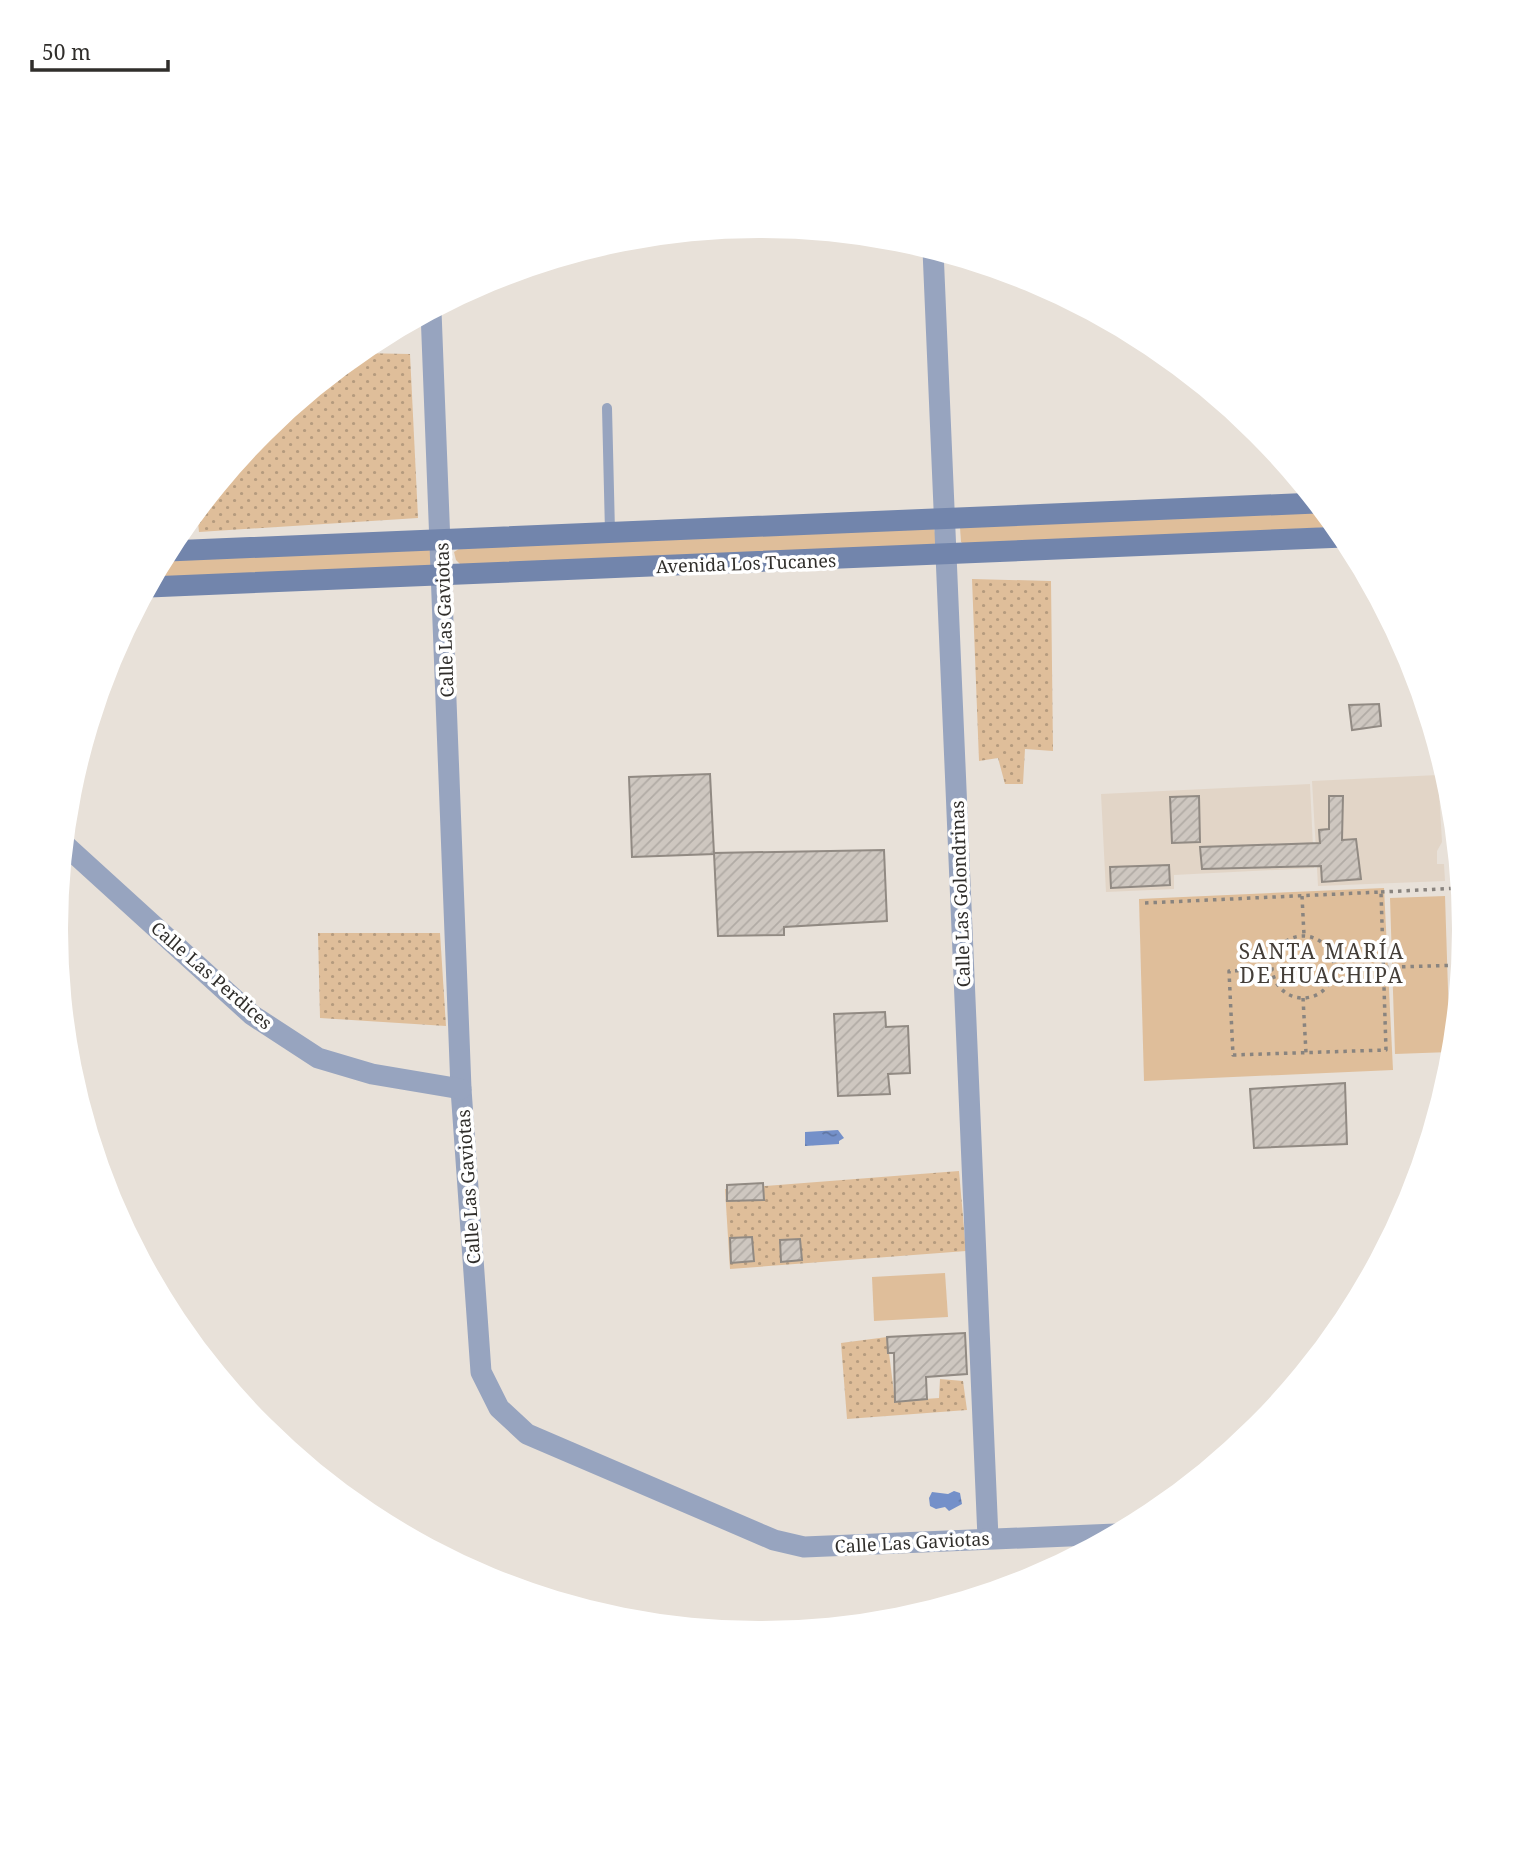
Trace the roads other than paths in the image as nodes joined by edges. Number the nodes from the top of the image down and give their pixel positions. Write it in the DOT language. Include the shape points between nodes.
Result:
graph roads {
  1 [pos="933,260"];
  2 [pos="431,321"];
  3 [pos="607,408"];
  4 [pos="1305,503"];
  5 [pos="944,519"];
  6 [pos="610,532"];
  7 [pos="1330,538"];
  8 [pos="441,539"];
  9 [pos="182,550"];
  10 [pos="945,555"];
  11 [pos="442,575"];
  12 [pos="160,587"];
  13 [pos="73,852"];
  14 [pos="461,1089"];
  15 [pos="1095,1535"];
  16 [pos="988,1538"];
  1 -- 5 [label="street, Calle Las Golondrinas"];
  2 -- 8 [label="street, Calle Las Gaviotas"];
  3 -- 6 [label="lane"];
  4 -- 5 [label="street, Avenida Los Tucanes"];
  5 -- 6 [label="street, Avenida Los Tucanes"];
  5 -- 10 [label="street, Calle Las Golondrinas"];
  6 -- 8 [label="street, Avenida Los Tucanes"];
  7 -- 10 [label="street, Avenida Los Tucanes"];
  8 -- 9 [label="street, Avenida Los Tucanes"];
  8 -- 11 [label="street, Calle Las Gaviotas"];
  10 -- 11 [label="street, Avenida Los Tucanes"];
  10 -- 16 [label="street, Calle Las Golondrinas"];
  11 -- 12 [label="street, Avenida Los Tucanes"];
  11 -- 14 [label="street, Calle Las Gaviotas"];
  13 -- 14 [label="street, Calle Las Perdices" via="252,1015 318,1058 372,1074"];
  14 -- 16 [label="street, Calle Las Gaviotas" via="481,1372 499,1408 527,1434 774,1540 804,1547"];
  15 -- 16 [label="street, Calle Las Gaviotas"];
}
